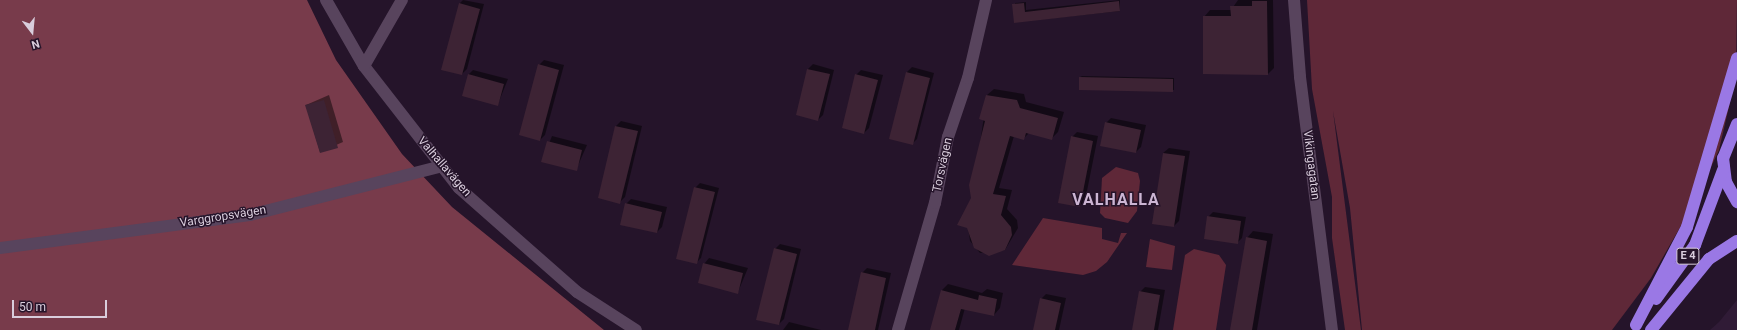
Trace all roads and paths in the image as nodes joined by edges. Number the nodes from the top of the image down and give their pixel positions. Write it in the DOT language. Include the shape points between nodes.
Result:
graph roads {
  1 [pos="326,0"];
  2 [pos="402,0"];
  3 [pos="986,0"];
  4 [pos="1294,0"];
  5 [pos="1737,58"];
  6 [pos="364,66"];
  7 [pos="1737,124"];
  8 [pos="442,166"];
  9 [pos="1723,170"];
  10 [pos="1737,202"];
  11 [pos="1737,241"];
  12 [pos="0,248"];
  13 [pos="1634,328"];
  14 [pos="636,330"];
  15 [pos="898,330"];
  16 [pos="1332,330"];
  17 [pos="1651,330"];
  1 -- 6 [label="street, Valhallavägen"];
  2 -- 6 [label="street"];
  3 -- 15 [label="street, Torsvägen" via="968,78 948,137 935,203"];
  4 -- 16 [label="street, Vikingagatan" via="1300,77"];
  5 -- 13 [label="highway" via="1687,227"];
  6 -- 8 [label="street, Valhallavägen"];
  7 -- 9 [label="highway, E 4" via="1726,146"];
  8 -- 12 [label="street, Varggropsvägen" via="250,215"];
  8 -- 14 [label="street, Valhallavägen" via="459,188 577,292"];
  9 -- 10 [label="highway"];
  9 -- 13 [label="highway, E 4" via="1695,245"];
  11 -- 17 [label="highway, E 4" via="1709,259"];
}
